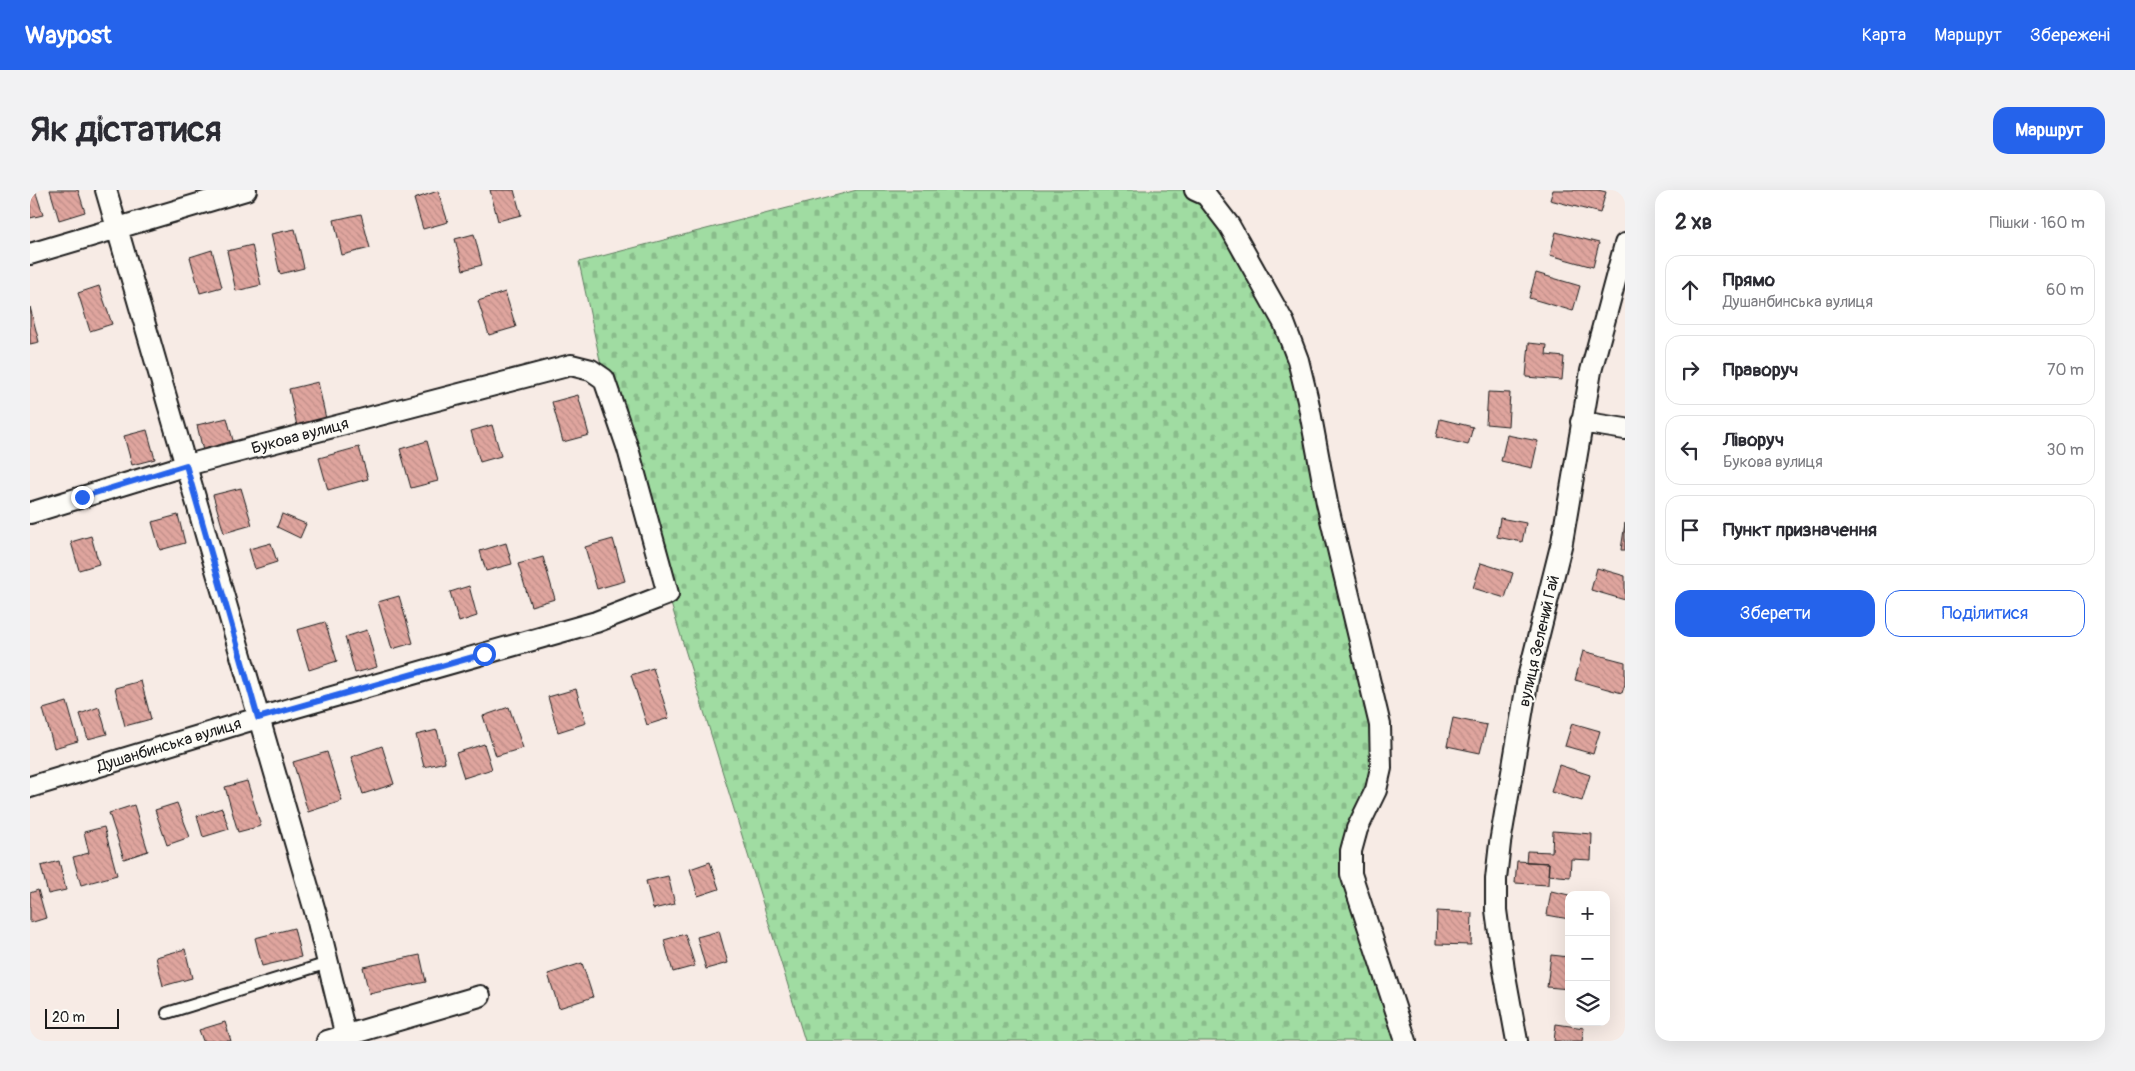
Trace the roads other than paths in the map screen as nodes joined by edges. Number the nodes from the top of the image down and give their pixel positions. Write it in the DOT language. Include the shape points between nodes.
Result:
graph roads {
  1 [pos="106,190"];
  2 [pos="246,190"];
  3 [pos="1195,190"];
  4 [pos="117,228"];
  5 [pos="1625,244"];
  6 [pos="30,254"];
  7 [pos="571,365"];
  8 [pos="1581,422"];
  9 [pos="1625,430"];
  10 [pos="186,465"];
  11 [pos="30,513"];
  12 [pos="258,718"];
  13 [pos="30,787"];
  14 [pos="328,963"];
  15 [pos="480,996"];
  16 [pos="168,1013"];
  17 [pos="339,1039"];
  18 [pos="1406,1041"];
  19 [pos="1518,1041"];
  1 -- 4 [label="street"];
  2 -- 4 [label="street"];
  3 -- 18 [label="street" via="1206,195 1228,225 1284,324 1298,360 1380,726 1381,768 1376,790 1357,829 1351,851 1352,874"];
  4 -- 6 [label="street"];
  4 -- 10 [label="street"];
  5 -- 8 [label="street, вулиця Зелений Гай" via="1591,371"];
  7 -- 10 [label="street, Букова вулиця"];
  7 -- 12 [label="street, Душанбинська вулиця" via="591,370 604,379 628,449 668,594 596,622"];
  8 -- 9 [label="street"];
  8 -- 19 [label="street, вулиця Зелений Гай" via="1562,542 1528,678 1496,879 1498,930"];
  10 -- 11 [label="street, Букова вулиця"];
  10 -- 12 [label="street"];
  12 -- 13 [label="street, Душанбинська вулиця"];
  12 -- 14 [label="street"];
  14 -- 16 [label="lane"];
  14 -- 17 [label="street"];
  15 -- 17 [label="street"];
}
